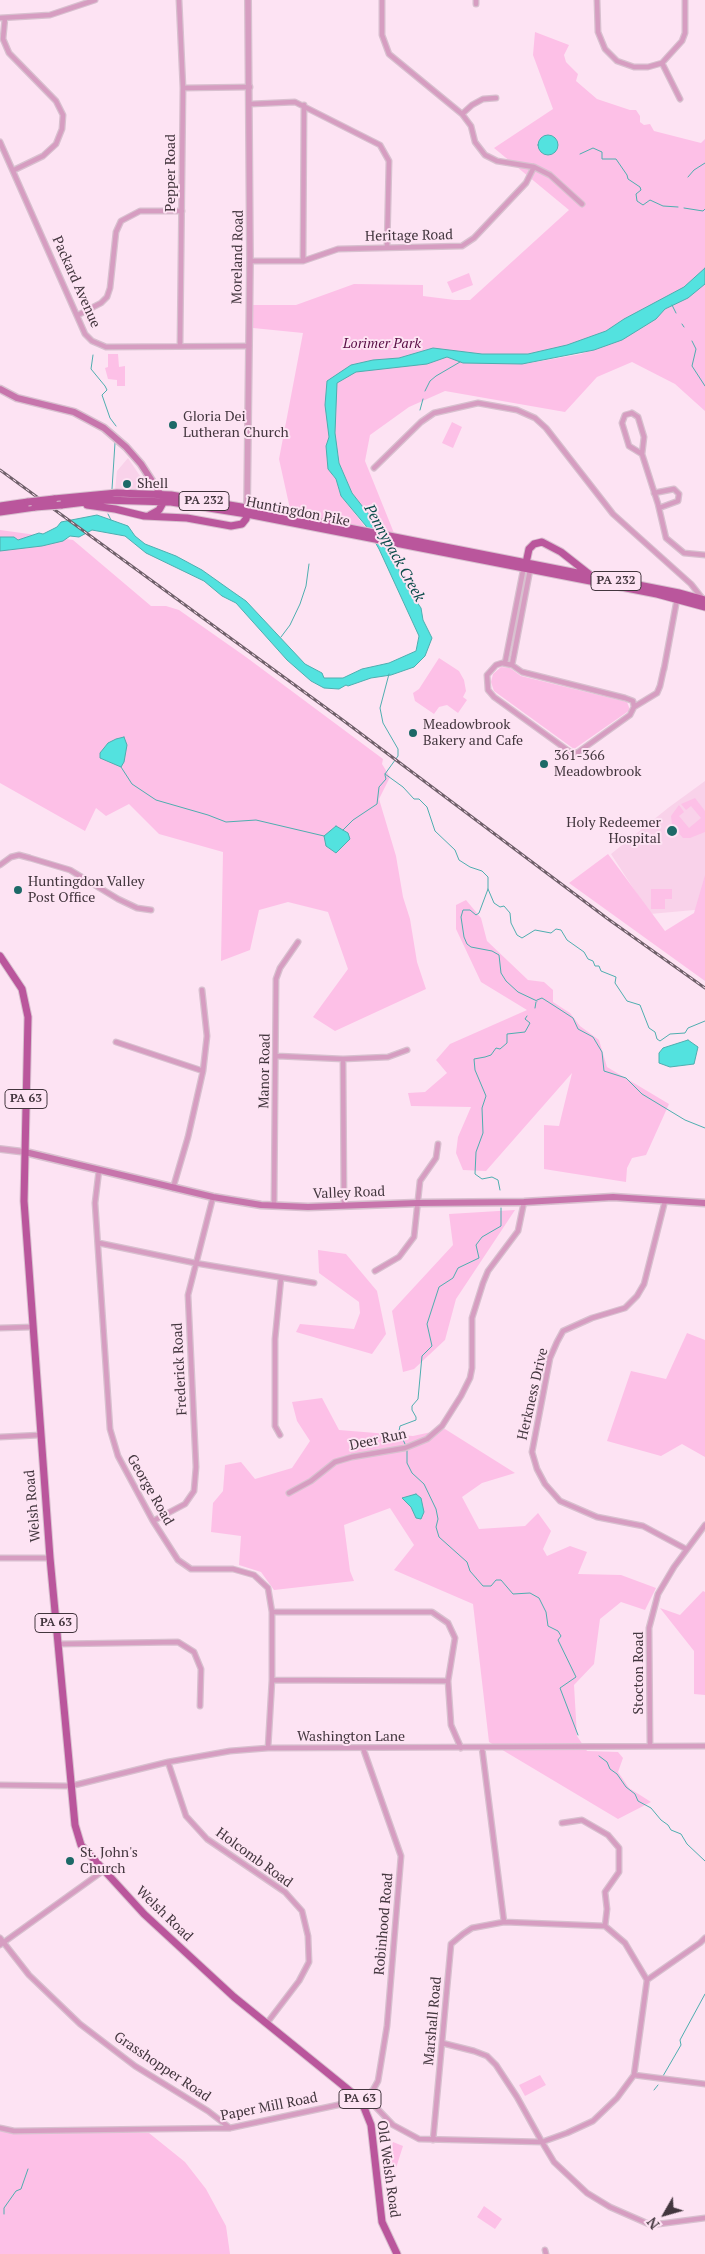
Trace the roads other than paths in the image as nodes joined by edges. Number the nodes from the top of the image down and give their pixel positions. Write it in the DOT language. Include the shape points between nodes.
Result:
graph roads {
  1 [pos="95,0"];
  2 [pos="179,0"];
  3 [pos="248,0"];
  4 [pos="382,0"];
  5 [pos="597,0"];
  6 [pos="685,0"];
  7 [pos="2,18"];
  8 [pos="662,63"];
  9 [pos="182,88"];
  10 [pos="250,88"];
  11 [pos="496,98"];
  12 [pos="680,99"];
  13 [pos="251,104"];
  14 [pos="304,105"];
  15 [pos="462,114"];
  16 [pos="0,142"];
  17 [pos="534,167"];
  18 [pos="14,170"];
  19 [pos="582,204"];
  20 [pos="182,211"];
  21 [pos="387,248"];
  22 [pos="250,261"];
  23 [pos="303,261"];
  24 [pos="78,315"];
  25 [pos="180,346"];
  26 [pos="249,346"];
  27 [pos="0,390"];
  28 [pos="642,454"];
  29 [pos="374,468"];
  30 [pos="654,494"];
  31 [pos="163,498"];
  32 [pos="71,504"];
  33 [pos="0,506"];
  34 [pos="659,508"];
  35 [pos="247,511"];
  36 [pos="0,512"];
  37 [pos="144,516"];
  38 [pos="284,519"];
  39 [pos="705,555"];
  40 [pos="524,566"];
  41 [pos="530,570"];
  42 [pos="591,576"];
  43 [pos="677,599"];
  44 [pos="704,600"];
  45 [pos="705,607"];
  46 [pos="505,663"];
  47 [pos="512,665"];
  48 [pos="634,707"];
  49 [pos="0,865"];
  50 [pos="151,910"];
  51 [pos="298,942"];
  52 [pos="0,956"];
  53 [pos="202,990"];
  54 [pos="116,1042"];
  55 [pos="407,1050"];
  56 [pos="277,1056"];
  57 [pos="343,1059"];
  58 [pos="202,1071"];
  59 [pos="438,1144"];
  60 [pos="0,1149"];
  61 [pos="25,1152"];
  62 [pos="99,1170"];
  63 [pos="173,1188"];
  64 [pos="213,1197"];
  65 [pos="665,1201"];
  66 [pos="524,1202"];
  67 [pos="418,1203"];
  68 [pos="705,1203"];
  69 [pos="274,1206"];
  70 [pos="344,1206"];
  71 [pos="99,1243"];
  72 [pos="195,1263"];
  73 [pos="375,1271"];
  74 [pos="281,1278"];
  75 [pos="314,1283"];
  76 [pos="32,1327"];
  77 [pos="0,1328"];
  78 [pos="280,1435"];
  79 [pos="0,1436"];
  80 [pos="40,1436"];
  81 [pos="289,1493"];
  82 [pos="153,1521"];
  83 [pos="705,1524"];
  84 [pos="686,1549"];
  85 [pos="0,1558"];
  86 [pos="50,1558"];
  87 [pos="272,1612"];
  88 [pos="58,1644"];
  89 [pos="272,1680"];
  90 [pos="448,1681"];
  91 [pos="200,1706"];
  92 [pos="650,1746"];
  93 [pos="705,1746"];
  94 [pos="268,1748"];
  95 [pos="363,1748"];
  96 [pos="461,1748"];
  97 [pos="482,1748"];
  98 [pos="168,1762"];
  99 [pos="0,1786"];
  100 [pos="71,1786"];
  101 [pos="562,1823"];
  102 [pos="103,1871"];
  103 [pos="504,1922"];
  104 [pos="605,1926"];
  105 [pos="705,1938"];
  106 [pos="1,1942"];
  107 [pos="647,1980"];
  108 [pos="234,1997"];
  109 [pos="267,2023"];
  110 [pos="442,2043"];
  111 [pos="634,2075"];
  112 [pos="705,2084"];
  113 [pos="361,2100"];
  114 [pos="0,2128"];
  115 [pos="230,2128"];
  116 [pos="432,2140"];
  117 [pos="542,2142"];
  118 [pos="705,2218"];
  119 [pos="397,2254"];
  1 -- 7 [label="street" via="50,15"];
  2 -- 9 [label="street, Pepper Road"];
  3 -- 10 [label="street, Moreland Road"];
  4 -- 15 [label="street" via="382,35 389,54"];
  5 -- 8 [label="street" via="598,32 611,55 634,67"];
  6 -- 8 [label="street" via="685,33 678,47"];
  7 -- 18 [label="street" via="3,39 9,53 56,102 63,115 56,144 43,156"];
  8 -- 12 [label="street"];
  9 -- 10 [label="street"];
  9 -- 20 [label="street, Pepper Road"];
  10 -- 13 [label="street, Moreland Road"];
  11 -- 15 [label="street" via="472,105"];
  13 -- 14 [label="street" via="294,102"];
  13 -- 22 [label="street, Moreland Road"];
  14 -- 21 [label="street" via="380,144 386,152 389,160"];
  14 -- 23 [label="street"];
  15 -- 17 [label="street" via="484,155 497,161"];
  16 -- 18 [label="street, Packard Avenue"];
  17 -- 19 [label="street" via="550,175"];
  17 -- 21 [label="street, Heritage Road" via="526,183 469,243 457,247"];
  18 -- 24 [label="street, Packard Avenue"];
  20 -- 24 [label="street" via="140,211 121,221 116,232 107,297"];
  20 -- 25 [label="street, Pepper Road"];
  21 -- 23 [label="street, Heritage Road" via="338,249"];
  22 -- 23 [label="street, Heritage Road"];
  22 -- 26 [label="street, Moreland Road"];
  24 -- 25 [label="street, Packard Avenue" via="85,334 106,347"];
  25 -- 26 [label="street, Packard Avenue"];
  26 -- 35 [label="street, Moreland Road"];
  27 -- 31 [label="main road" via="17,398 74,412 104,428 126,447"];
  28 -- 28 [label="street" via="644,437 638,418 628,413 622,421 628,444"];
  28 -- 30 [label="street"];
  29 -- 44 [label="street" via="434,413 478,403 517,410 535,418 546,428 613,514 691,584"];
  30 -- 34 [label="street"];
  30 -- 34 [label="street" via="674,489 679,494 678,501"];
  31 -- 32 [label="main road, Huntingdon Pike / PA 232"];
  31 -- 33 [label="main road, Huntingdon Pike / PA 232, bridge" via="117,494"];
  31 -- 35 [label="main road, Huntingdon Pike / PA 232"];
  31 -- 37 [label="main road" via="160,510"];
  32 -- 36 [label="main road, Huntingdon Pike / PA 232, bridge"];
  32 -- 37 [label="main road" via="102,506"];
  34 -- 39 [label="street" via="666,538 684,552"];
  35 -- 37 [label="main road" via="242,524 231,526 188,518"];
  35 -- 38 [label="main road, Huntingdon Pike / PA 232"];
  38 -- 40 [label="main road, Huntingdon Pike / PA 232" via="389,536"];
  38 -- 40 [label="main road, Huntingdon Pike / PA 232" via="394,544"];
  40 -- 41 [label="main road, Huntingdon Pike / PA 232"];
  40 -- 42 [label="main road, Huntingdon Pike / PA 232"];
  40 -- 42 [label="main road" via="528,549 542,542 561,552"];
  40 -- 46 [label="street"];
  41 -- 43 [label="main road, Huntingdon Pike / PA 232"];
  41 -- 47 [label="street"];
  42 -- 44 [label="main road, Huntingdon Pike / PA 232"];
  43 -- 45 [label="main road, Huntingdon Pike / PA 232"];
  43 -- 48 [label="street" via="657,693"];
  46 -- 47 [label="street"];
  46 -- 48 [label="street" via="491,669 486,681 488,690 570,752 582,750 630,715"];
  47 -- 48 [label="street" via="522,672 628,699 633,701"];
  49 -- 50 [label="street" via="19,855 30,858 70,870 123,902"];
  51 -- 56 [label="street, Manor Road" via="276,979"];
  52 -- 61 [label="main road, Welsh Road / PA 63" via="15,976 26,1002 29,1026"];
  53 -- 58 [label="street" via="208,1036"];
  54 -- 58 [label="street"];
  55 -- 57 [label="street" via="388,1057"];
  56 -- 57 [label="street"];
  56 -- 69 [label="street, Manor Road"];
  57 -- 70 [label="street"];
  58 -- 63 [label="street"];
  59 -- 67 [label="street" via="436,1158 420,1181"];
  60 -- 61 [label="street, Valley Road"];
  61 -- 62 [label="main road, Valley Road"];
  61 -- 76 [label="main road, Welsh Road / PA 63" via="24,1201"];
  62 -- 63 [label="main road, Valley Road"];
  62 -- 71 [label="street, George Road" via="95,1203"];
  63 -- 64 [label="main road, Valley Road"];
  64 -- 69 [label="main road, Valley Road"];
  64 -- 72 [label="street, Frederick Road"];
  65 -- 66 [label="main road, Valley Road" via="613,1197"];
  65 -- 68 [label="main road, Valley Road"];
  65 -- 84 [label="street, Herkness Drive" via="644,1284 637,1296 625,1308 563,1331 557,1342 550,1358 532,1452 545,1484 560,1501 597,1517 642,1526"];
  66 -- 67 [label="main road, Valley Road"];
  66 -- 81 [label="street, Deer Run" via="518,1232 488,1271 483,1283 472,1318 470,1378 442,1426 427,1439 405,1448 343,1459"];
  67 -- 70 [label="main road, Valley Road"];
  67 -- 73 [label="street" via="414,1237 399,1257"];
  69 -- 70 [label="main road, Valley Road"];
  71 -- 72 [label="street"];
  71 -- 82 [label="street, George Road" via="110,1429 118,1456"];
  72 -- 74 [label="street"];
  72 -- 82 [label="street, Frederick Road" via="188,1295 196,1467 194,1491 185,1504"];
  74 -- 75 [label="street"];
  74 -- 78 [label="street" via="275,1339 275,1426"];
  76 -- 77 [label="street"];
  76 -- 80 [label="main road, Welsh Road / PA 63"];
  79 -- 80 [label="street"];
  80 -- 86 [label="main road, Welsh Road / PA 63"];
  82 -- 87 [label="street, George Road" via="178,1560 191,1569 233,1569 254,1575 268,1588"];
  83 -- 84 [label="street, Stocton Road"];
  84 -- 92 [label="street, Stocton Road" via="658,1594 649,1628"];
  85 -- 86 [label="street"];
  86 -- 88 [label="main road, Welsh Road / PA 63"];
  87 -- 89 [label="street, George Road"];
  87 -- 90 [label="street" via="432,1612 448,1623 455,1638"];
  88 -- 91 [label="street" via="178,1642 194,1652 201,1669"];
  88 -- 100 [label="main road, Welsh Road / PA 63"];
  89 -- 90 [label="street"];
  89 -- 94 [label="street, George Road"];
  90 -- 96 [label="street" via="450,1725"];
  92 -- 93 [label="street, Washington Lane"];
  92 -- 97 [label="street, Washington Lane"];
  94 -- 95 [label="street, Washington Lane"];
  94 -- 98 [label="street, Washington Lane"];
  95 -- 96 [label="street, Washington Lane"];
  95 -- 113 [label="street, Robinhood Road" via="401,1856 387,2026 378,2081"];
  96 -- 97 [label="street, Washington Lane"];
  97 -- 103 [label="street"];
  98 -- 100 [label="street, Washington Lane"];
  98 -- 109 [label="street, Holcomb Road" via="186,1816 207,1839 285,1892 302,1911 308,1936 309,1962"];
  99 -- 100 [label="street, Washington Lane"];
  100 -- 102 [label="main road, Welsh Road / PA 63" via="75,1825 82,1845"];
  101 -- 104 [label="street" via="582,1820 608,1835 619,1848 619,1872 605,1892"];
  102 -- 106 [label="street"];
  102 -- 108 [label="main road, Welsh Road / PA 63"];
  103 -- 104 [label="street"];
  103 -- 110 [label="street, Marshall Road" via="472,1928 451,1944"];
  104 -- 107 [label="street" via="625,1944"];
  105 -- 107 [label="street"];
  106 -- 115 [label="street, Grasshopper Road" via="29,1975 80,2024 135,2066"];
  107 -- 111 [label="street"];
  108 -- 109 [label="main road, Old Welsh Road / PA 63"];
  109 -- 113 [label="main road, Old Welsh Road / PA 63"];
  110 -- 116 [label="street, Marshall Road"];
  110 -- 117 [label="street" via="487,2056 517,2097"];
  111 -- 112 [label="street"];
  111 -- 117 [label="street" via="617,2098 593,2121"];
  113 -- 115 [label="street, Paper Mill Road"];
  113 -- 116 [label="street" via="369,2100 393,2125 419,2139"];
  113 -- 119 [label="main road, Old Welsh Road / PA 63" via="371,2125 382,2222"];
  114 -- 115 [label="street, Paper Mill Road" via="14,2131"];
  116 -- 117 [label="street"];
  117 -- 118 [label="street" via="554,2162 571,2180 587,2194 610,2206 651,2225"];
}
